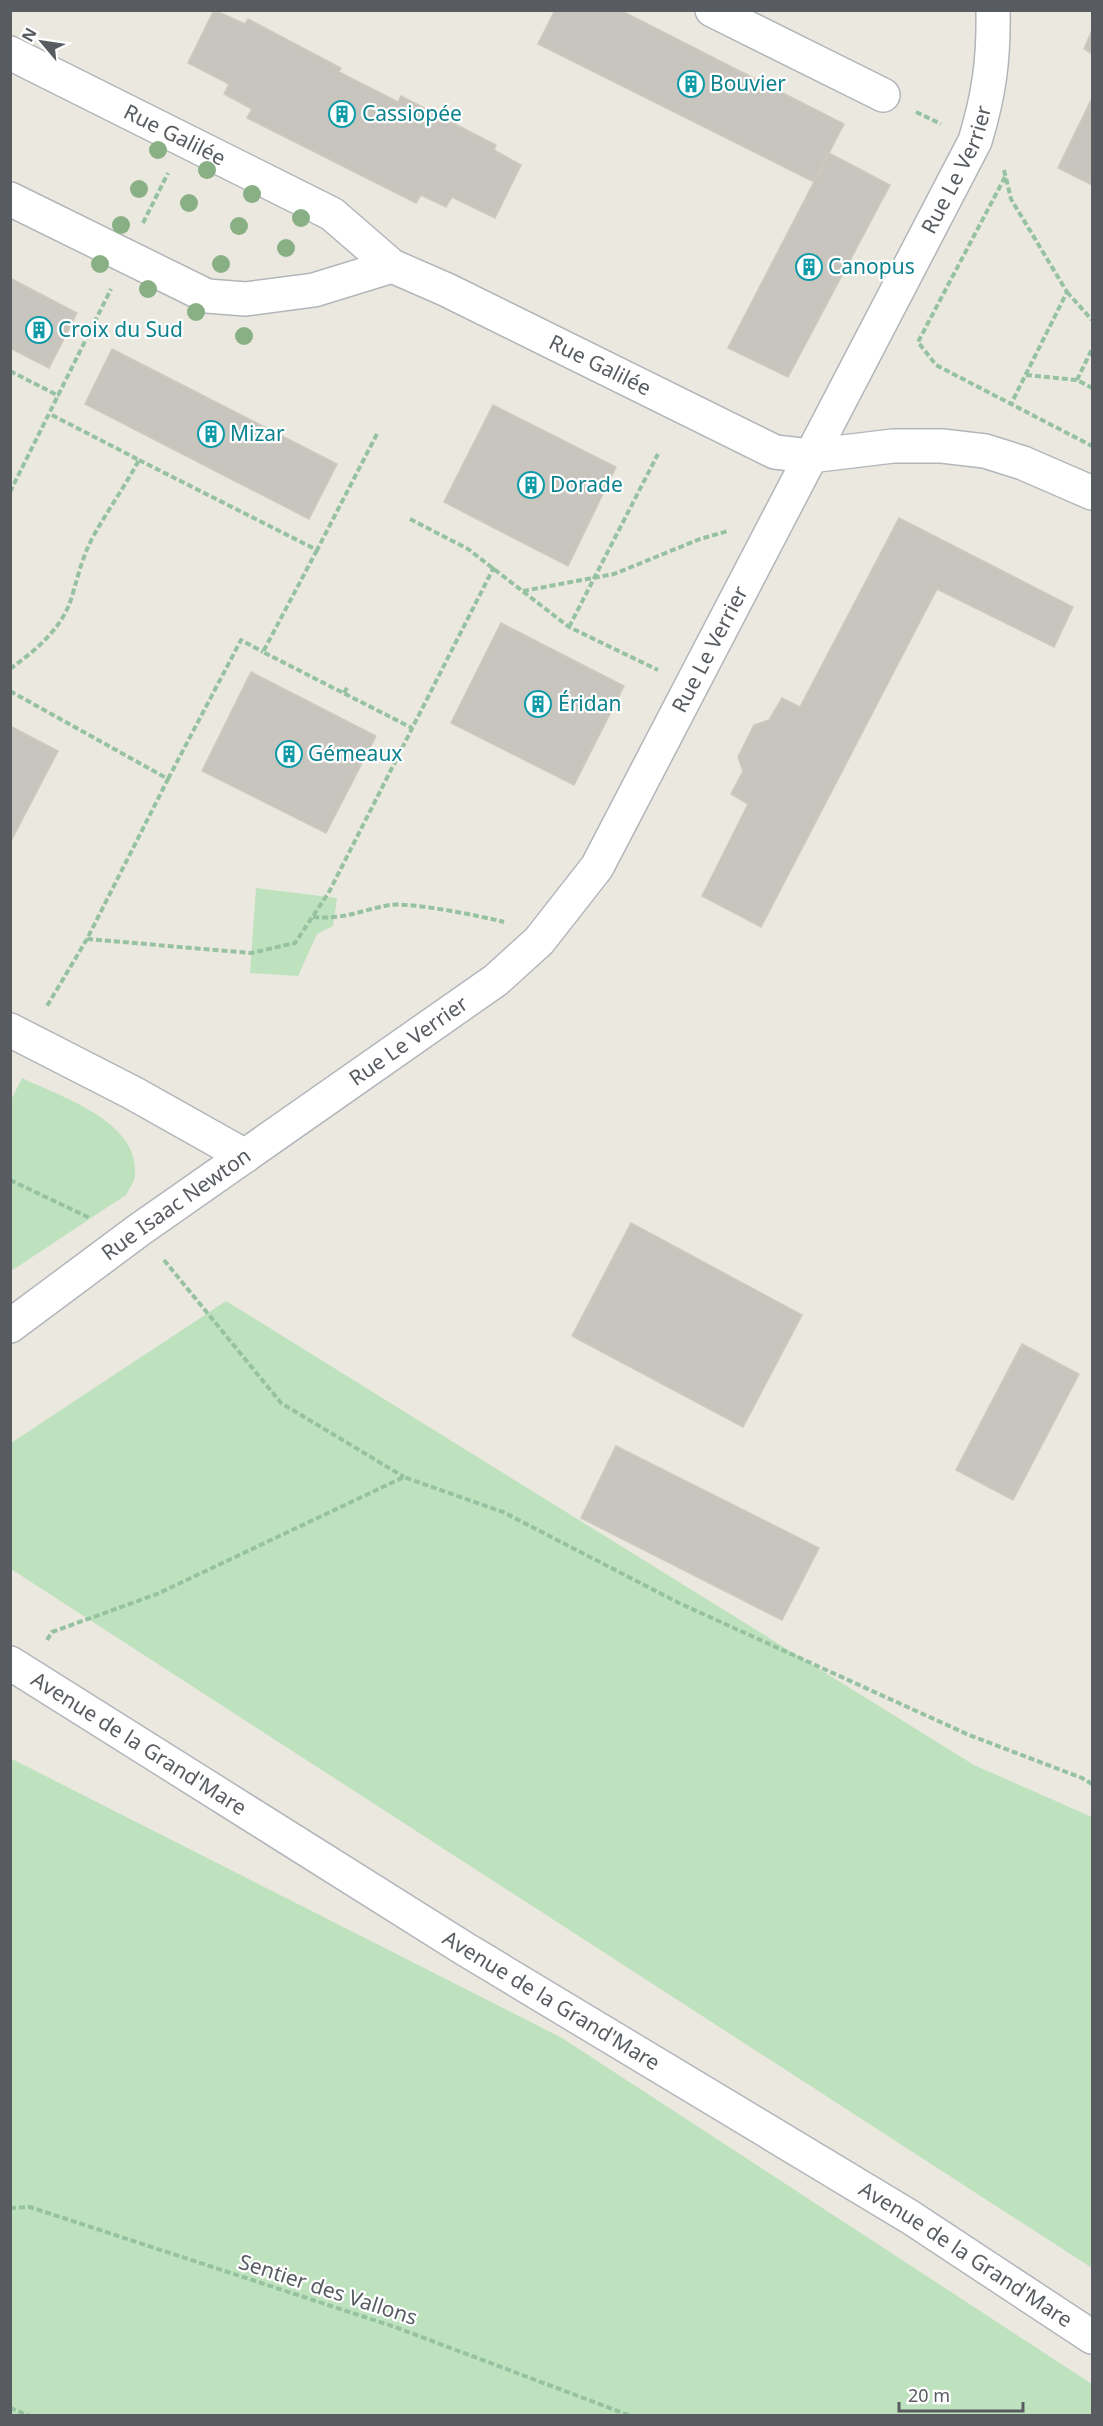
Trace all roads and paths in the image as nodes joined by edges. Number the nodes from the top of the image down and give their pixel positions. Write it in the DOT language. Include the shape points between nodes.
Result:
graph roads {
  1 [pos="712,10"];
  2 [pos="993,10"];
  3 [pos="10,53"];
  4 [pos="883,95"];
  5 [pos="184,141"];
  6 [pos="975,141"];
  7 [pos="1006,177"];
  8 [pos="10,199"];
  9 [pos="126,257"];
  10 [pos="393,266"];
  11 [pos="1067,292"];
  12 [pos="1092,320"];
  13 [pos="1092,349"];
  14 [pos="10,372"];
  15 [pos="1026,375"];
  16 [pos="1077,380"];
  17 [pos="1092,388"];
  18 [pos="59,396"];
  19 [pos="1011,404"];
  20 [pos="50,414"];
  21 [pos="378,432"];
  22 [pos="1092,446"];
  23 [pos="658,454"];
  24 [pos="810,456"];
  25 [pos="139,460"];
  26 [pos="10,492"];
  27 [pos="1092,494"];
  28 [pos="410,519"];
  29 [pos="729,531"];
  30 [pos="317,550"];
  31 [pos="494,567"];
  32 [pos="595,577"];
  33 [pos="523,591"];
  34 [pos="569,627"];
  35 [pos="263,652"];
  36 [pos="10,669"];
  37 [pos="348,686"];
  38 [pos="691,686"];
  39 [pos="10,692"];
  40 [pos="344,693"];
  41 [pos="412,728"];
  42 [pos="168,779"];
  43 [pos="313,917"];
  44 [pos="87,939"];
  45 [pos="539,941"];
  46 [pos="20,1035"];
  47 [pos="245,1156"];
  48 [pos="10,1180"];
  49 [pos="139,1230"];
  50 [pos="10,1326"];
  51 [pos="404,1478"];
  52 [pos="19,1668"];
  53 [pos="1092,1785"];
  54 [pos="10,2208"];
  55 [pos="1092,2337"];
  56 [pos="10,2408"];
  57 [pos="30,2415"];
  58 [pos="631,2415"];
  1 -- 4 [label="street"];
  2 -- 6 [label="street, Rue Le Verrier" via="989,94"];
  3 -- 5 [label="street, Rue Galilée"];
  5 -- 9 [label="path"];
  5 -- 10 [label="street, Rue Galilée" via="332,214"];
  6 -- 7 [label="path" via="1000,155"];
  6 -- 24 [label="street, Rue Le Verrier"];
  7 -- 11 [label="path" via="1011,199"];
  7 -- 19 [label="path" via="918,342 936,365"];
  8 -- 9 [label="street"];
  9 -- 10 [label="street" via="207,296 246,299 314,290"];
  9 -- 18 [label="path"];
  10 -- 24 [label="street, Rue Galilée" via="775,452"];
  11 -- 12 [label="path"];
  11 -- 15 [label="path"];
  13 -- 16 [label="path"];
  14 -- 18 [label="path"];
  15 -- 16 [label="path"];
  15 -- 19 [label="path"];
  16 -- 17 [label="path"];
  18 -- 20 [label="path"];
  19 -- 22 [label="path"];
  20 -- 25 [label="path"];
  20 -- 26 [label="path"];
  21 -- 30 [label="path"];
  23 -- 32 [label="path"];
  24 -- 27 [label="street, Rue Galilée" via="893,446 985,451 1023,463"];
  24 -- 38 [label="street, Rue Le Verrier"];
  25 -- 30 [label="path"];
  25 -- 36 [label="path" via="94,534 78,568 72,598 57,626"];
  28 -- 31 [label="path"];
  29 -- 32 [label="path" via="614,574"];
  30 -- 35 [label="path"];
  31 -- 33 [label="path"];
  31 -- 41 [label="path"];
  32 -- 33 [label="path"];
  32 -- 34 [label="path"];
  33 -- 34 [label="path"];
  34 -- 38 [label="path"];
  35 -- 40 [label="path"];
  35 -- 42 [label="path" via="241,640"];
  37 -- 40 [label="path"];
  38 -- 45 [label="street, Rue Le Verrier" via="597,867"];
  39 -- 42 [label="path"];
  40 -- 41 [label="path"];
  41 -- 43 [label="path"];
  42 -- 44 [label="path"];
  43 -- 44 [label="path" via="295,943 251,953"];
  43 -- 45 [label="path" via="335,919 392,905 522,926"];
  44 -- 46 [label="path"];
  45 -- 47 [label="street, Rue Le Verrier" via="496,980"];
  46 -- 47 [label="street, Rue Isaac Newton"];
  47 -- 49 [label="street, Rue Isaac Newton"];
  48 -- 49 [label="path" via="89,1219 124,1211"];
  49 -- 50 [label="street, Rue Isaac Newton"];
  49 -- 51 [label="path" via="281,1404"];
  51 -- 52 [label="path" via="158,1594 52,1632"];
  51 -- 53 [label="path" via="503,1512 690,1608 969,1735"];
  52 -- 55 [label="street, Avenue de la Grand'Mare" via="455,1943 910,2217"];
  54 -- 58 [label="path, Sentier des Vallons" via="30,2207 395,2327"];
  56 -- 57 [label="path"];
}
